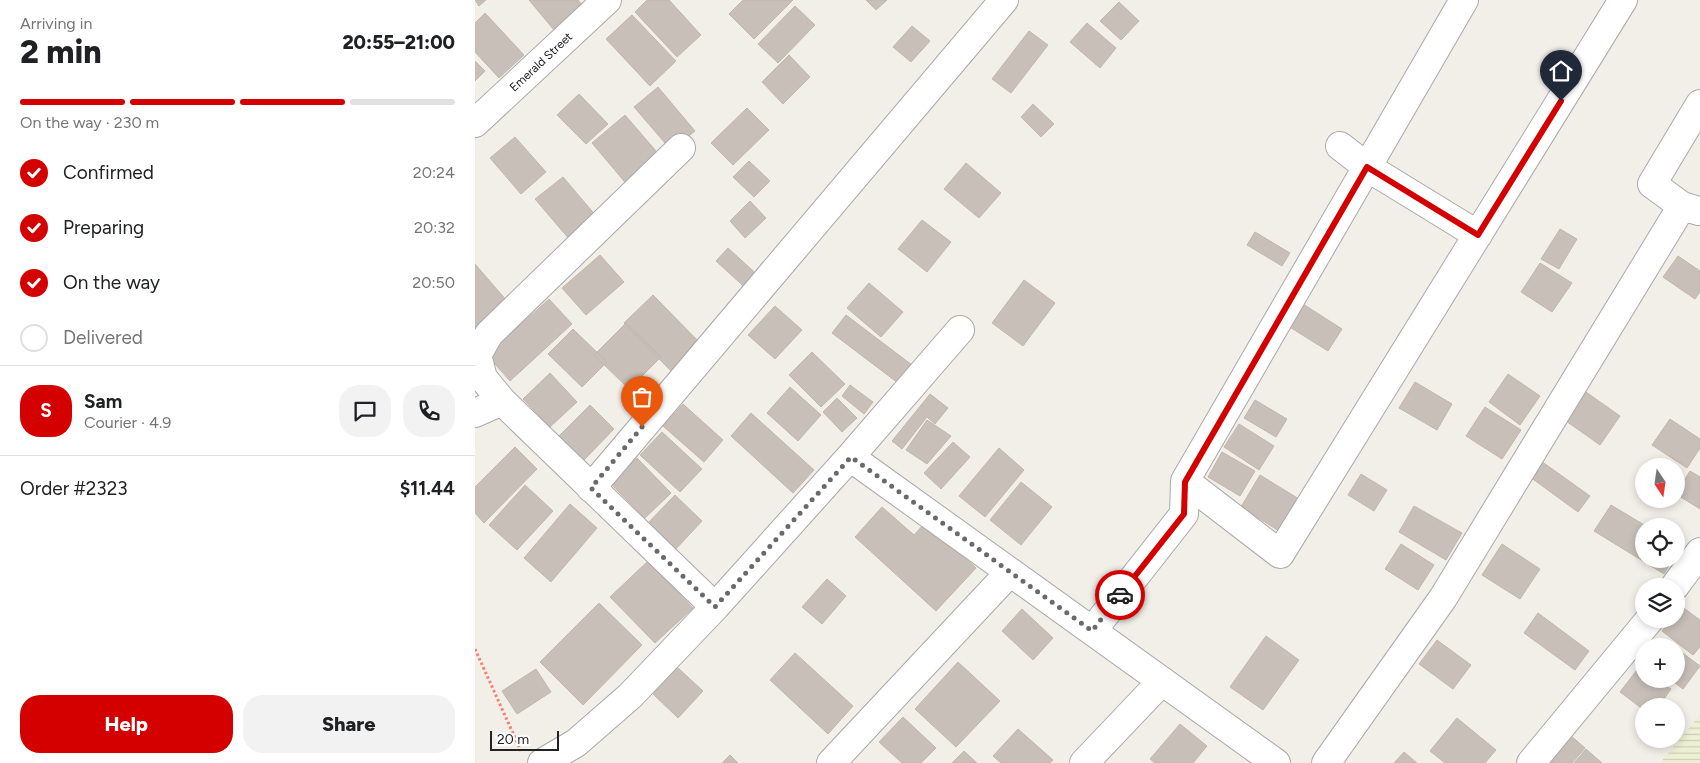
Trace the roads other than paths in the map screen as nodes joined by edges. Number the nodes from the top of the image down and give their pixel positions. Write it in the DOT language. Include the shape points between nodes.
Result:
graph roads {
  1 [pos="607,0"];
  2 [pos="1004,0"];
  3 [pos="1464,0"];
  4 [pos="1623,0"];
  5 [pos="1700,104"];
  6 [pos="475,123"];
  7 [pos="1340,146"];
  8 [pos="681,148"];
  9 [pos="1367,167"];
  10 [pos="1691,209"];
  11 [pos="1478,235"];
  12 [pos="960,330"];
  13 [pos="502,401"];
  14 [pos="475,414"];
  15 [pos="851,457"];
  16 [pos="1185,482"];
  17 [pos="591,488"];
  18 [pos="1700,552"];
  19 [pos="1010,572"];
  20 [pos="1681,578"];
  21 [pos="715,607"];
  22 [pos="1642,628"];
  23 [pos="1092,631"];
  24 [pos="1162,681"];
  25 [pos="532,759"];
  26 [pos="831,763"];
  27 [pos="1084,763"];
  28 [pos="1276,763"];
  29 [pos="1326,763"];
  30 [pos="1531,763"];
  1 -- 6 [label="street, Emerald Street"];
  2 -- 17 [label="street"];
  3 -- 9 [label="street"];
  4 -- 11 [label="street"];
  5 -- 10 [label="street" via="1652,184"];
  7 -- 9 [label="street"];
  8 -- 13 [label="street" via="489,334 477,355 483,378"];
  9 -- 11 [label="street"];
  9 -- 16 [label="street"];
  10 -- 29 [label="street" via="1443,598"];
  11 -- 16 [label="street" via="1280,554"];
  12 -- 15 [label="street"];
  13 -- 14 [label="street"];
  13 -- 17 [label="street"];
  15 -- 19 [label="street"];
  15 -- 21 [label="street"];
  16 -- 23 [label="street" via="1184,514"];
  17 -- 21 [label="street"];
  18 -- 20 [label="street"];
  19 -- 23 [label="street"];
  19 -- 26 [label="street"];
  21 -- 25 [label="street" via="630,696 576,743"];
  22 -- 30 [label="street"];
  23 -- 24 [label="street"];
  24 -- 27 [label="street"];
  24 -- 28 [label="street"];
}
